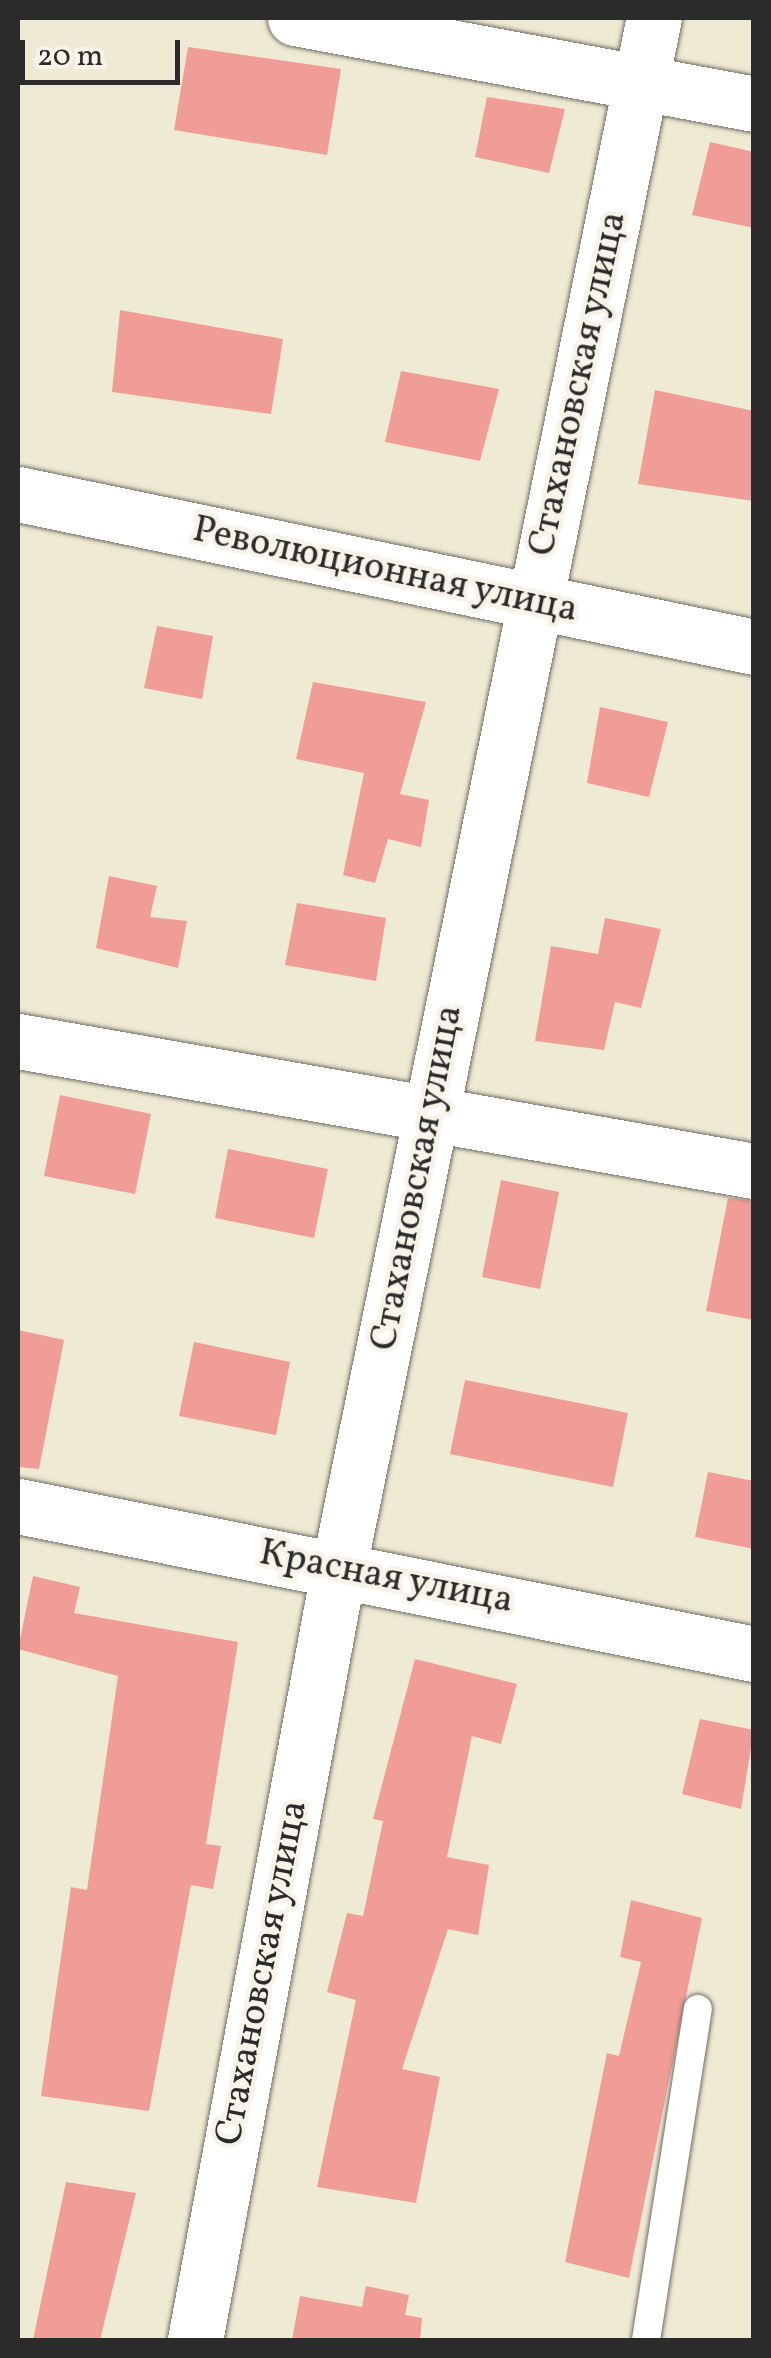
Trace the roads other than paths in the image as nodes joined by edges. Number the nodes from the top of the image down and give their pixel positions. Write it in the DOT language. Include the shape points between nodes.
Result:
graph roads {
  1 [pos="294,18"];
  2 [pos="654,18"];
  3 [pos="641,81"];
  4 [pos="754,104"];
  5 [pos="18,494"];
  6 [pos="534,603"];
  7 [pos="754,647"];
  8 [pos="18,1042"];
  9 [pos="432,1110"];
  10 [pos="754,1171"];
  11 [pos="18,1506"];
  12 [pos="339,1567"];
  13 [pos="754,1654"];
  14 [pos="698,2010"];
  15 [pos="195,2340"];
  16 [pos="646,2340"];
  1 -- 3 [label="street"];
  2 -- 3 [label="street, Стахановская улица"];
  3 -- 4 [label="street"];
  3 -- 6 [label="street, Стахановская улица"];
  5 -- 6 [label="street, Революционная улица"];
  6 -- 7 [label="street, Революционная улица"];
  6 -- 9 [label="street, Стахановская улица"];
  8 -- 9 [label="street"];
  9 -- 10 [label="street"];
  9 -- 12 [label="street, Стахановская улица"];
  11 -- 12 [label="street, Красная улица"];
  12 -- 13 [label="street, Красная улица"];
  12 -- 15 [label="street, Стахановская улица"];
  14 -- 16 [label="lane"];
}
